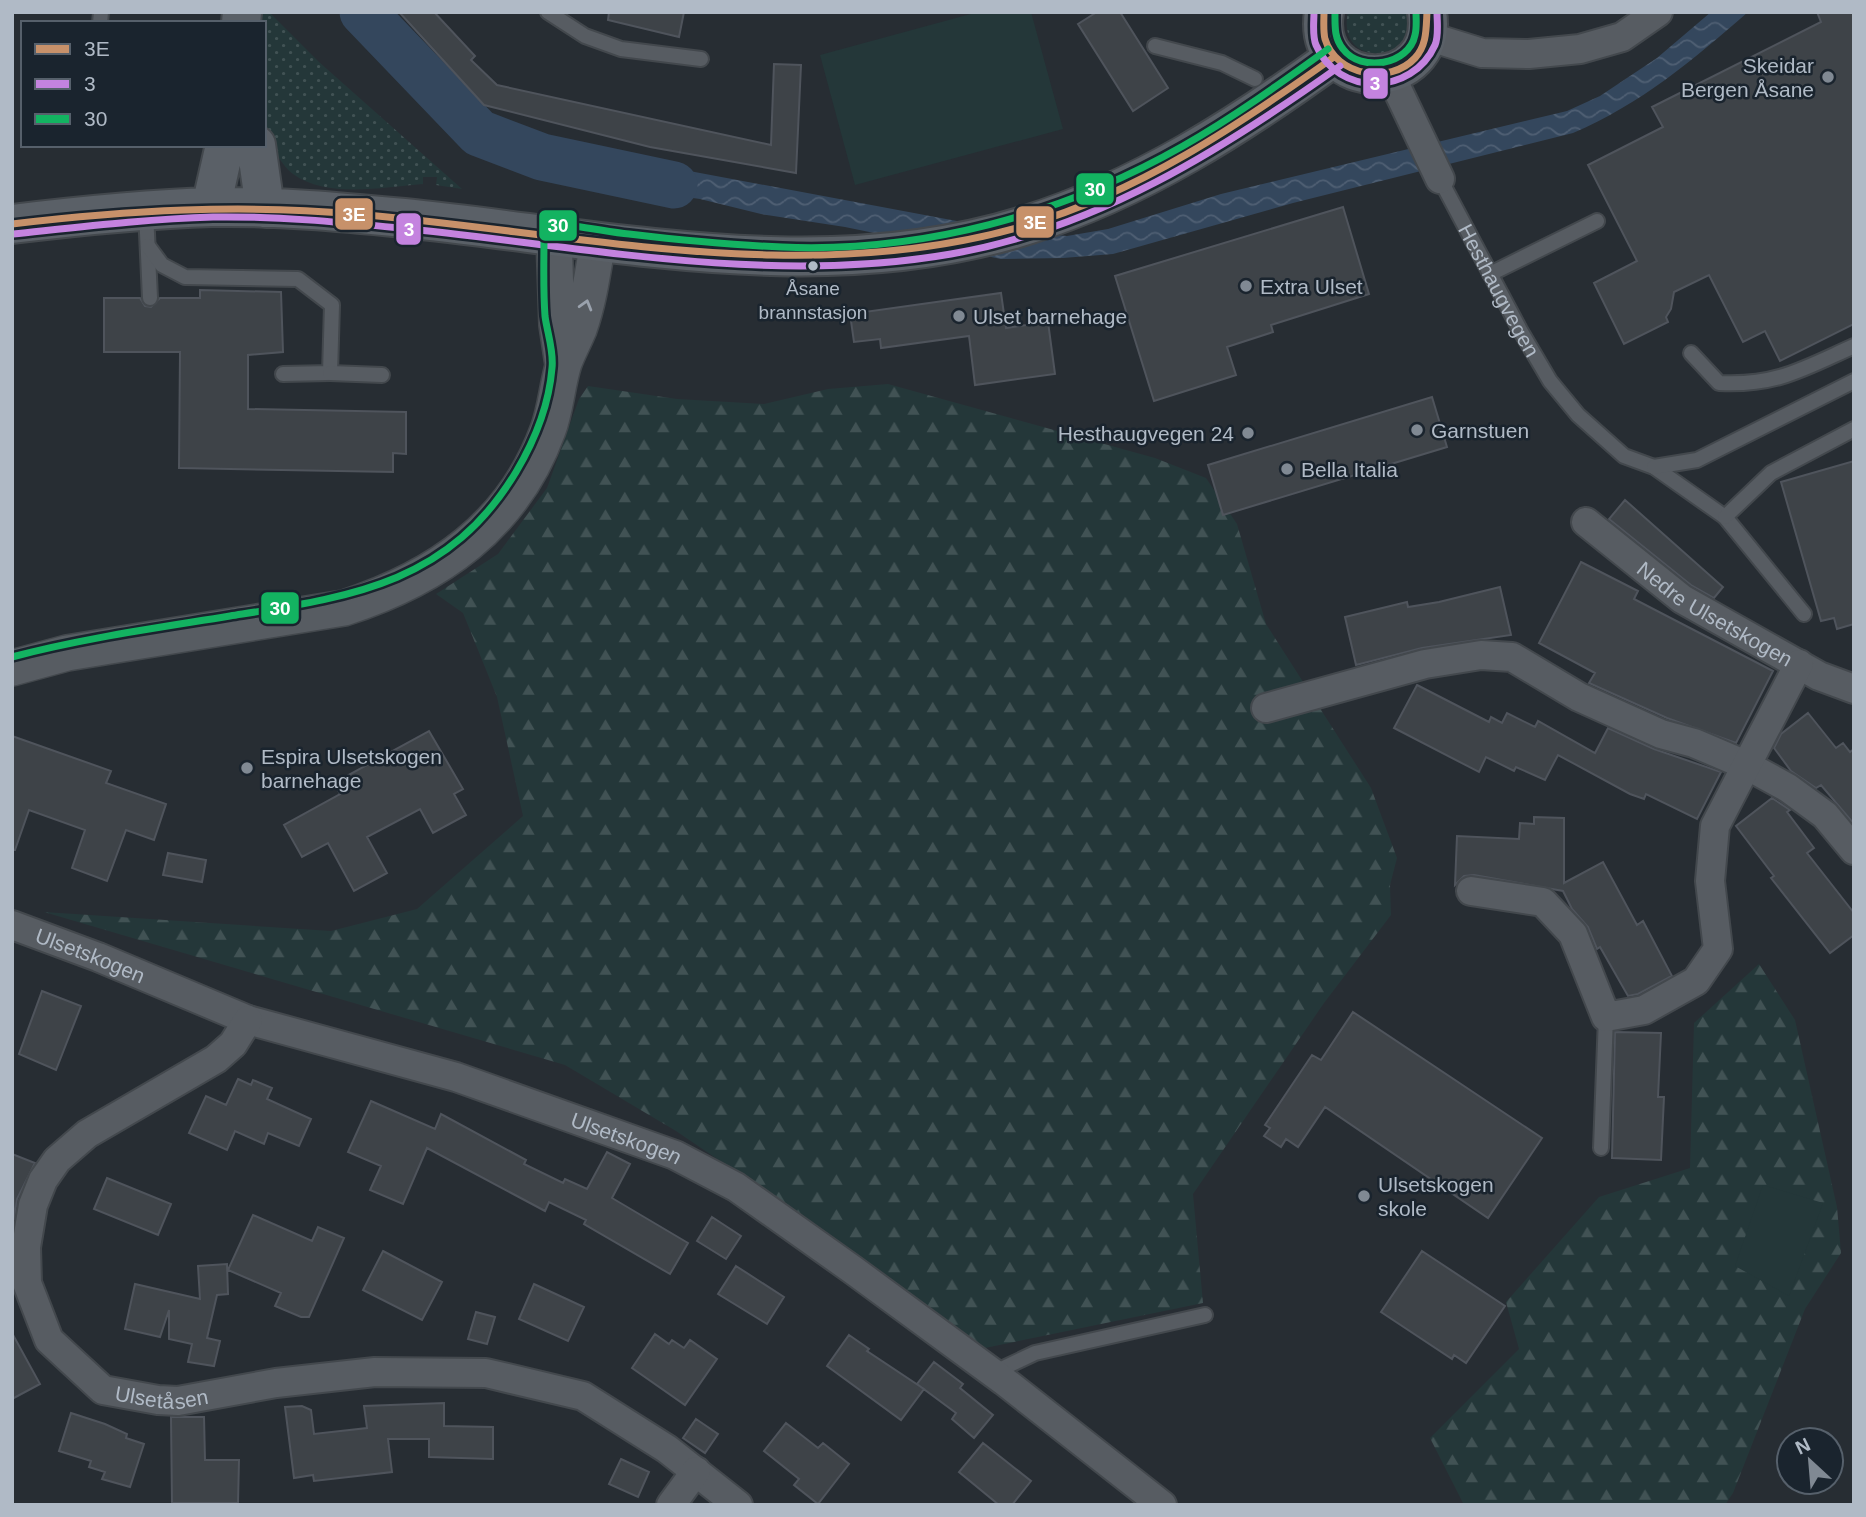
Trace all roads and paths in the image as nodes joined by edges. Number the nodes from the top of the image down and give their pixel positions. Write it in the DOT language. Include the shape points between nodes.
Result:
graph roads {
  1 [pos="548,12"];
  2 [pos="1324,12"];
  3 [pos="1658,12"];
  4 [pos="1427,24"];
  5 [pos="1155,46"];
  6 [pos="1335,57"];
  7 [pos="701,60"];
  8 [pos="1390,74"];
  9 [pos="1255,79"];
  10 [pos="225,147"];
  11 [pos="256,147"];
  12 [pos="1440,179"];
  13 [pos="211,207"];
  14 [pos="265,208"];
  15 [pos="1597,222"];
  16 [pos="12,224"];
  17 [pos="147,228"];
  18 [pos="554,236"];
  19 [pos="598,241"];
  20 [pos="1490,274"];
  21 [pos="150,298"];
  22 [pos="1854,346"];
  23 [pos="1692,353"];
  24 [pos="563,365"];
  25 [pos="330,373"];
  26 [pos="283,374"];
  27 [pos="382,374"];
  28 [pos="1854,381"];
  29 [pos="1854,429"];
  30 [pos="1654,467"];
  31 [pos="1725,517"];
  32 [pos="1586,522"];
  33 [pos="1804,614"];
  34 [pos="1799,664"];
  35 [pos="12,668"];
  36 [pos="1854,690"];
  37 [pos="1266,708"];
  38 [pos="1748,766"];
  39 [pos="1854,850"];
  40 [pos="1471,891"];
  41 [pos="12,925"];
  42 [pos="1606,1017"];
  43 [pos="248,1020"];
  44 [pos="1601,1149"];
  45 [pos="1205,1315"];
  46 [pos="993,1373"];
  47 [pos="696,1471"];
  48 [pos="671,1505"];
  49 [pos="738,1505"];
  50 [pos="1162,1505"];
  1 -- 7 [label="lane" via="585,36 621,49"];
  2 -- 6 [label="main road" via="1324,39"];
  3 -- 4 [label="street" via="1622,37 1580,49 1529,54 1482,53"];
  4 -- 8 [label="main road" via="1413,59"];
  5 -- 9 [label="lane" via="1222,63"];
  6 -- 8 [label="main road" via="1358,73"];
  6 -- 19 [label="main road" via="1222,135 1137,183 1027,225 921,249 866,256 797,257"];
  8 -- 12 [label="street, Hesthaugvegen"];
  10 -- 13 [label="main road"];
  11 -- 14 [label="main road"];
  12 -- 20 [label="lane, Hesthaugvegen"];
  13 -- 14 [label="main road"];
  13 -- 17 [label="main road"];
  14 -- 18 [label="main road"];
  15 -- 20 [label="lane"];
  16 -- 17 [label="main road"];
  17 -- 21 [label="lane"];
  17 -- 25 [label="lane" via="162,265 185,276 298,279 332,305"];
  18 -- 19 [label="main road"];
  18 -- 24 [label="street"];
  24 -- 19 [label="street, one-way" via="583,317"];
  20 -- 30 [label="lane, Hesthaugvegen" via="1550,381 1578,415 1624,456"];
  22 -- 23 [label="lane" via="1781,379 1749,384 1719,383"];
  24 -- 35 [label="street" via="549,429 522,484 472,541 420,579 344,608 66,653"];
  25 -- 26 [label="lane"];
  25 -- 27 [label="lane"];
  28 -- 30 [label="lane" via="1697,460"];
  29 -- 31 [label="lane" via="1771,474"];
  30 -- 31 [label="lane, Hesthaugvegen"];
  31 -- 33 [label="lane, Hesthaugvegen"];
  32 -- 34 [label="street, Nedre Ulsetskogen" via="1682,599"];
  34 -- 36 [label="street, Nedre Ulsetskogen"];
  34 -- 38 [label="street"];
  37 -- 38 [label="street" via="1425,664 1481,655 1512,657 1579,697"];
  38 -- 39 [label="street" via="1825,815"];
  38 -- 42 [label="street" via="1715,826 1710,881 1718,949 1696,981 1644,1010"];
  40 -- 42 [label="street" via="1543,902 1573,934"];
  41 -- 43 [label="street, Ulsetskogen"];
  42 -- 44 [label="lane"];
  43 -- 46 [label="street, Ulsetskogen" via="456,1077 675,1155 736,1187"];
  43 -- 47 [label="street, Ulsetåsen" via="233,1044 216,1059 87,1134 57,1160 43,1180 33,1205 26,1259 27,1283 49,1340 103,1390 158,1400 178,1401 276,1383 375,1372 485,1373 583,1396"];
  45 -- 46 [label="lane" via="1035,1353"];
  46 -- 50 [label="street, Ulsetskogen"];
  47 -- 48 [label="street"];
  47 -- 49 [label="street, Ulsetåsen"];
}
